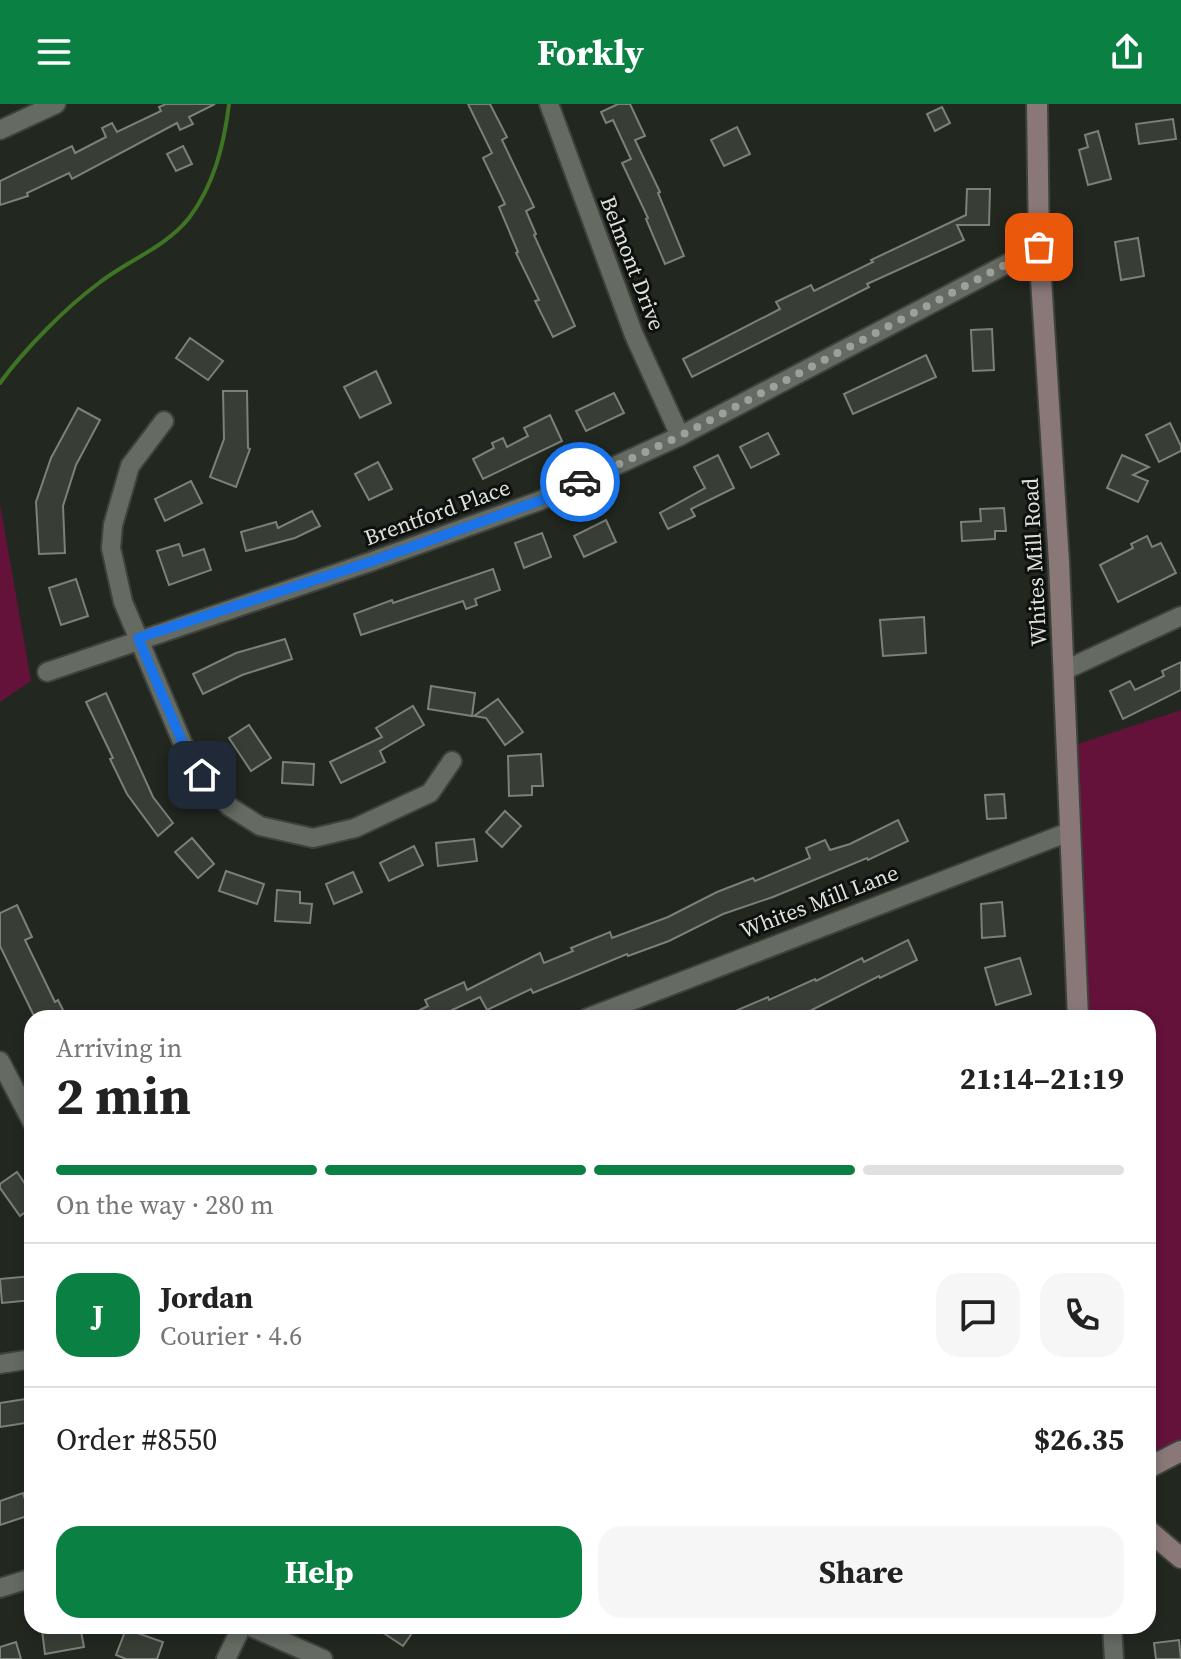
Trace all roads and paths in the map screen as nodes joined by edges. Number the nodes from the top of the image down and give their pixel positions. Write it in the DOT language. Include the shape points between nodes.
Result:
graph roads {
  1 [pos="56,104"];
  2 [pos="549,104"];
  3 [pos="1037,104"];
  4 [pos="0,130"];
  5 [pos="1039,247"];
  6 [pos="164,421"];
  7 [pos="680,436"];
  8 [pos="1181,616"];
  9 [pos="138,638"];
  10 [pos="1063,671"];
  11 [pos="47,672"];
  12 [pos="452,761"];
  13 [pos="1069,832"];
  14 [pos="608,1010"];
  15 [pos="1078,1010"];
  16 [pos="0,1062"];
  17 [pos="24,1107"];
  18 [pos="24,1360"];
  19 [pos="0,1364"];
  20 [pos="1181,1451"];
  21 [pos="1156,1464"];
  22 [pos="1156,1537"];
  23 [pos="1181,1558"];
  24 [pos="24,1580"];
  25 [pos="0,1588"];
  26 [pos="238,1634"];
  27 [pos="267,1634"];
  28 [pos="1112,1634"];
  29 [pos="226,1659"];
  30 [pos="323,1659"];
  31 [pos="1114,1659"];
  1 -- 4 [label="street"];
  2 -- 7 [label="street, Belmont Drive" via="634,335"];
  3 -- 5 [label="street, Whites Mill Road"];
  5 -- 7 [label="street, Brentford Place"];
  5 -- 10 [label="street, Whites Mill Road"];
  6 -- 9 [label="street" via="130,466 113,525 111,548 123,602"];
  7 -- 9 [label="street, Brentford Place" via="539,501"];
  8 -- 10 [label="street"];
  9 -- 11 [label="street, Brentford Place"];
  9 -- 12 [label="street" via="192,760 230,807 260,826 313,838 355,828 430,793"];
  10 -- 13 [label="street, Whites Mill Road"];
  13 -- 14 [label="street, Whites Mill Lane"];
  13 -- 15 [label="street, Whites Mill Road"];
  16 -- 17 [label="street"];
  18 -- 19 [label="street"];
  20 -- 21 [label="street"];
  22 -- 23 [label="street"];
  24 -- 25 [label="street"];
  26 -- 29 [label="street"];
  27 -- 30 [label="street"];
  28 -- 31 [label="street"];
}
